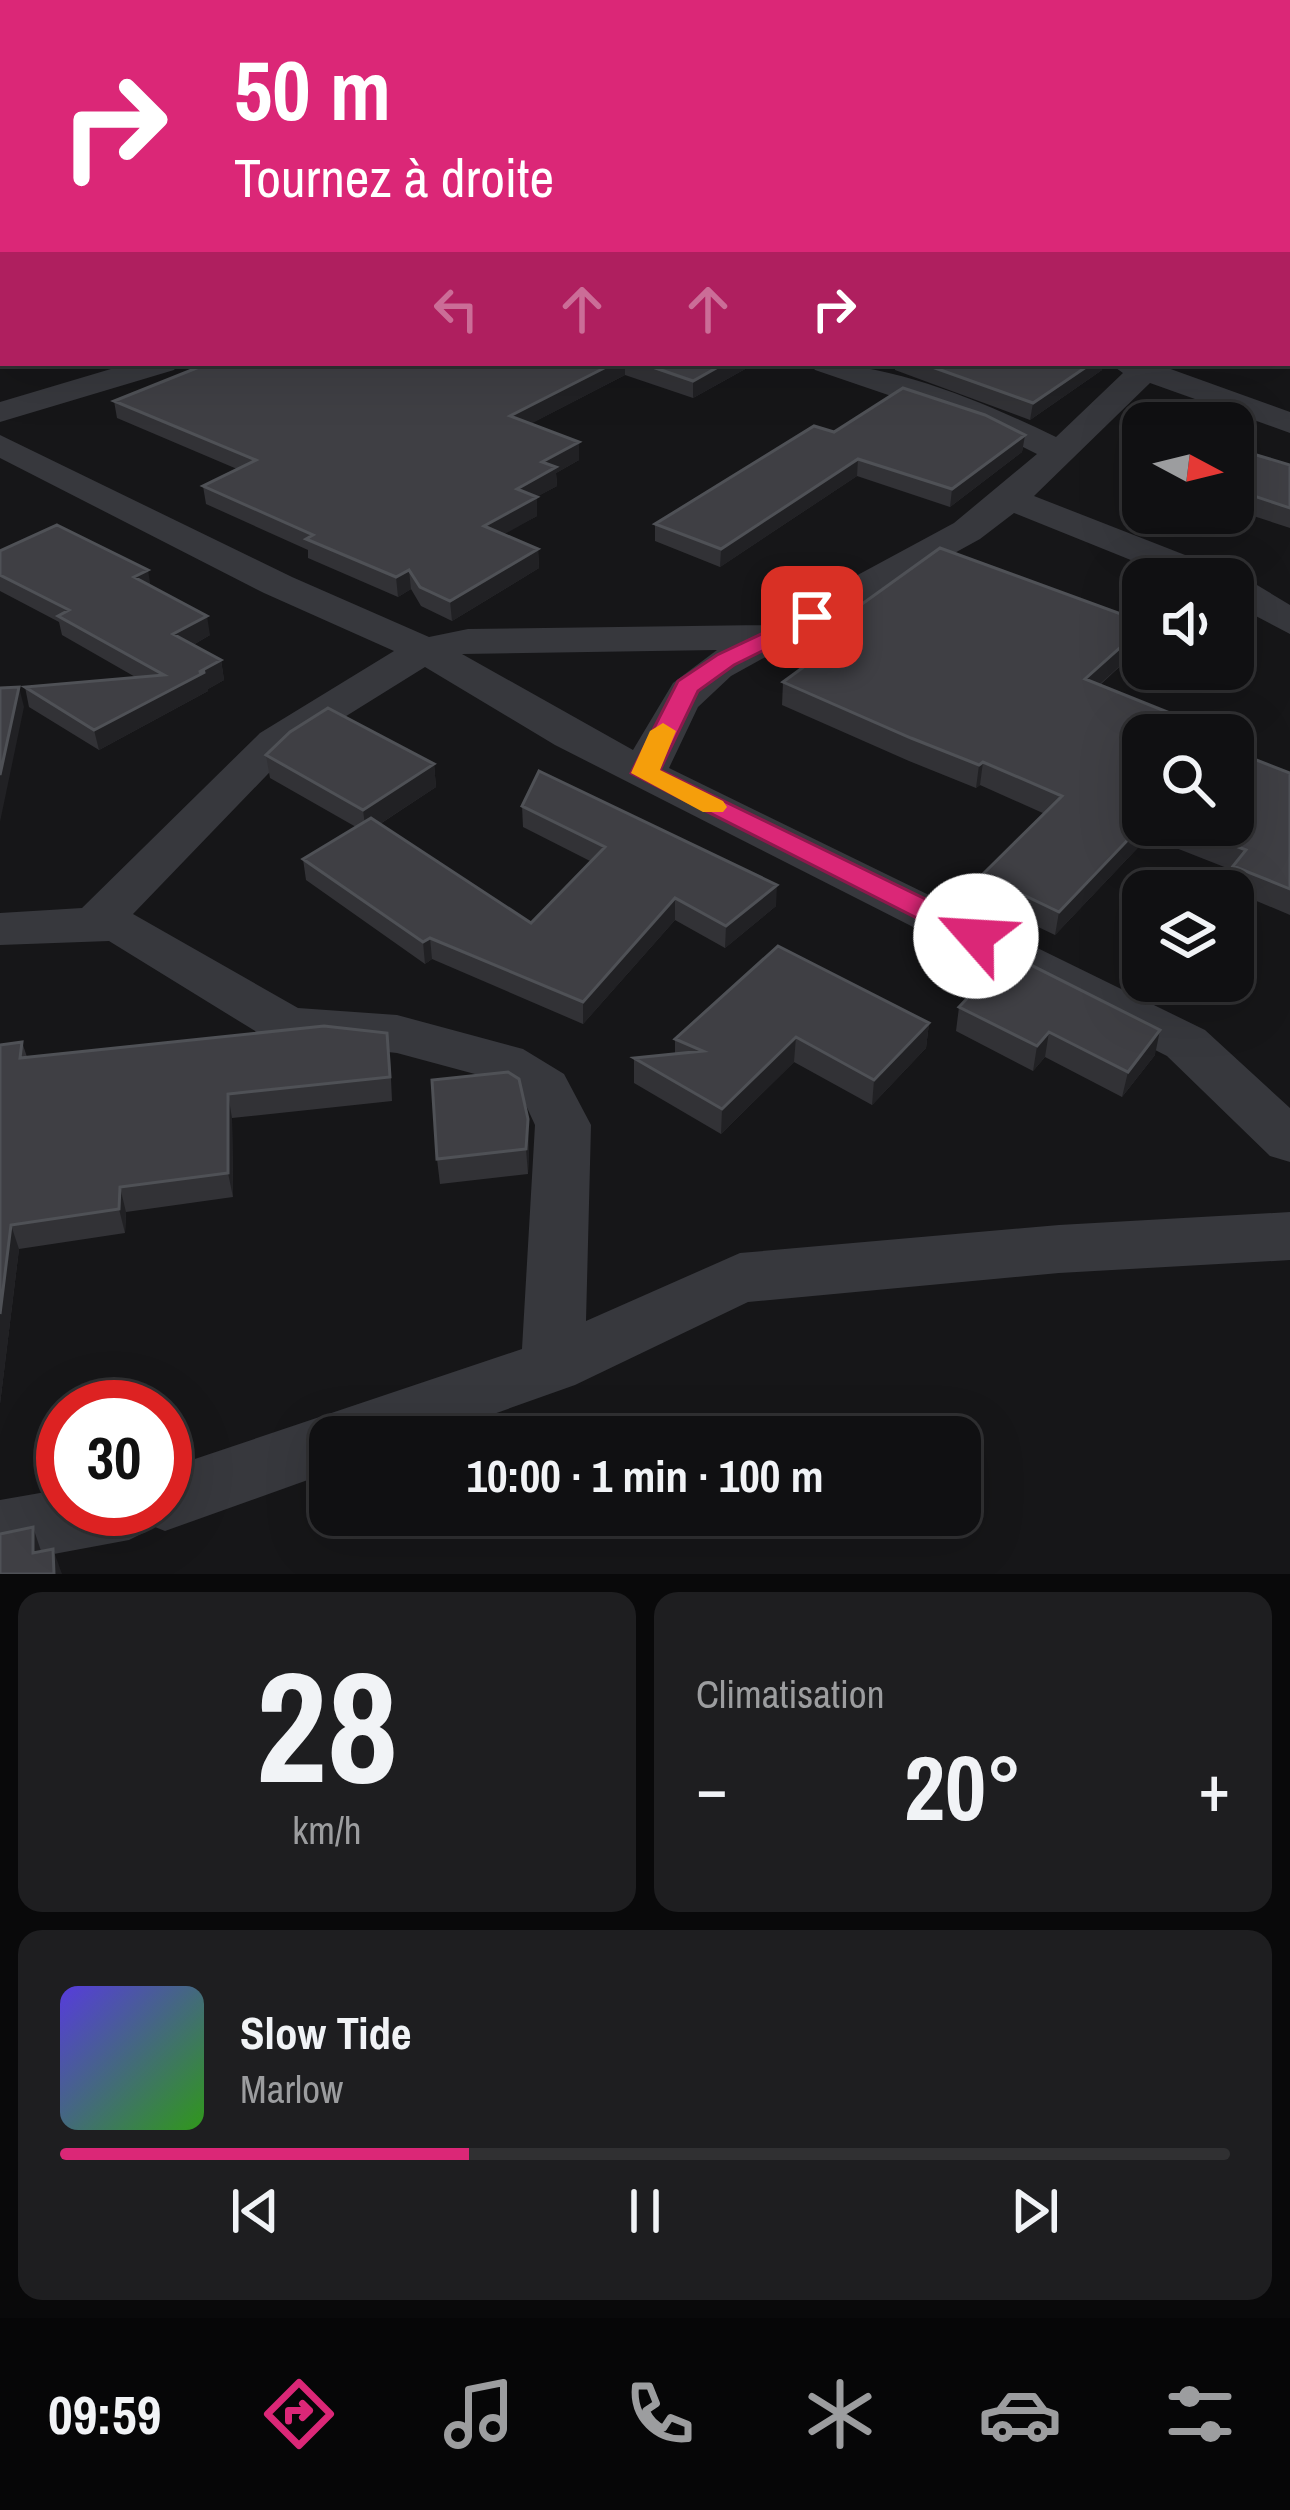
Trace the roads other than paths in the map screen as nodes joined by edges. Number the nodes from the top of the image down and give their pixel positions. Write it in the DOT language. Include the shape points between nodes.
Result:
graph roads {
  1 [pos="69,366"];
  2 [pos="154,366"];
  3 [pos="835,366"];
  4 [pos="1140,366"];
  5 [pos="1144,366"];
  6 [pos="61,398"];
  7 [pos="0,412"];
  8 [pos="1290,423"];
  9 [pos="1060,452"];
  10 [pos="6,460"];
  11 [pos="1010,499"];
  12 [pos="1159,558"];
  13 [pos="1254,600"];
  14 [pos="1290,622"];
  15 [pos="773,638"];
  16 [pos="425,650"];
  17 [pos="645,773"];
  18 [pos="95,922"];
  19 [pos="0,929"];
  20 [pos="1290,1141"];
  21 [pos="1290,1235"];
  22 [pos="553,1366"];
  23 [pos="408,1416"];
  24 [pos="309,1450"];
  25 [pos="192,1491"];
  26 [pos="36,1526"];
  27 [pos="0,1532"];
  1 -- 6 [label="street"];
  2 -- 6 [label="street"];
  3 -- 9 [label="street" via="997,421"];
  4 -- 9 [label="street"];
  5 -- 8 [label="street"];
  6 -- 7 [label="street"];
  9 -- 11 [label="street"];
  10 -- 16 [label="street"];
  11 -- 12 [label="street"];
  11 -- 15 [label="street"];
  13 -- 14 [label="street"];
  15 -- 16 [label="street" via="469,641"];
  15 -- 17 [label="street" via="687,687"];
  16 -- 17 [label="street"];
  16 -- 18 [label="street" via="275,742"];
  17 -- 20 [label="street" via="1186,1043"];
  18 -- 19 [label="street"];
  18 -- 22 [label="street" via="122,927 287,1026 397,1034 504,1063 545,1088 563,1125"];
  21 -- 22 [label="street" via="740,1278"];
  22 -- 23 [label="street"];
  24 -- 25 [label="street"];
  26 -- 27 [label="street"];
}
